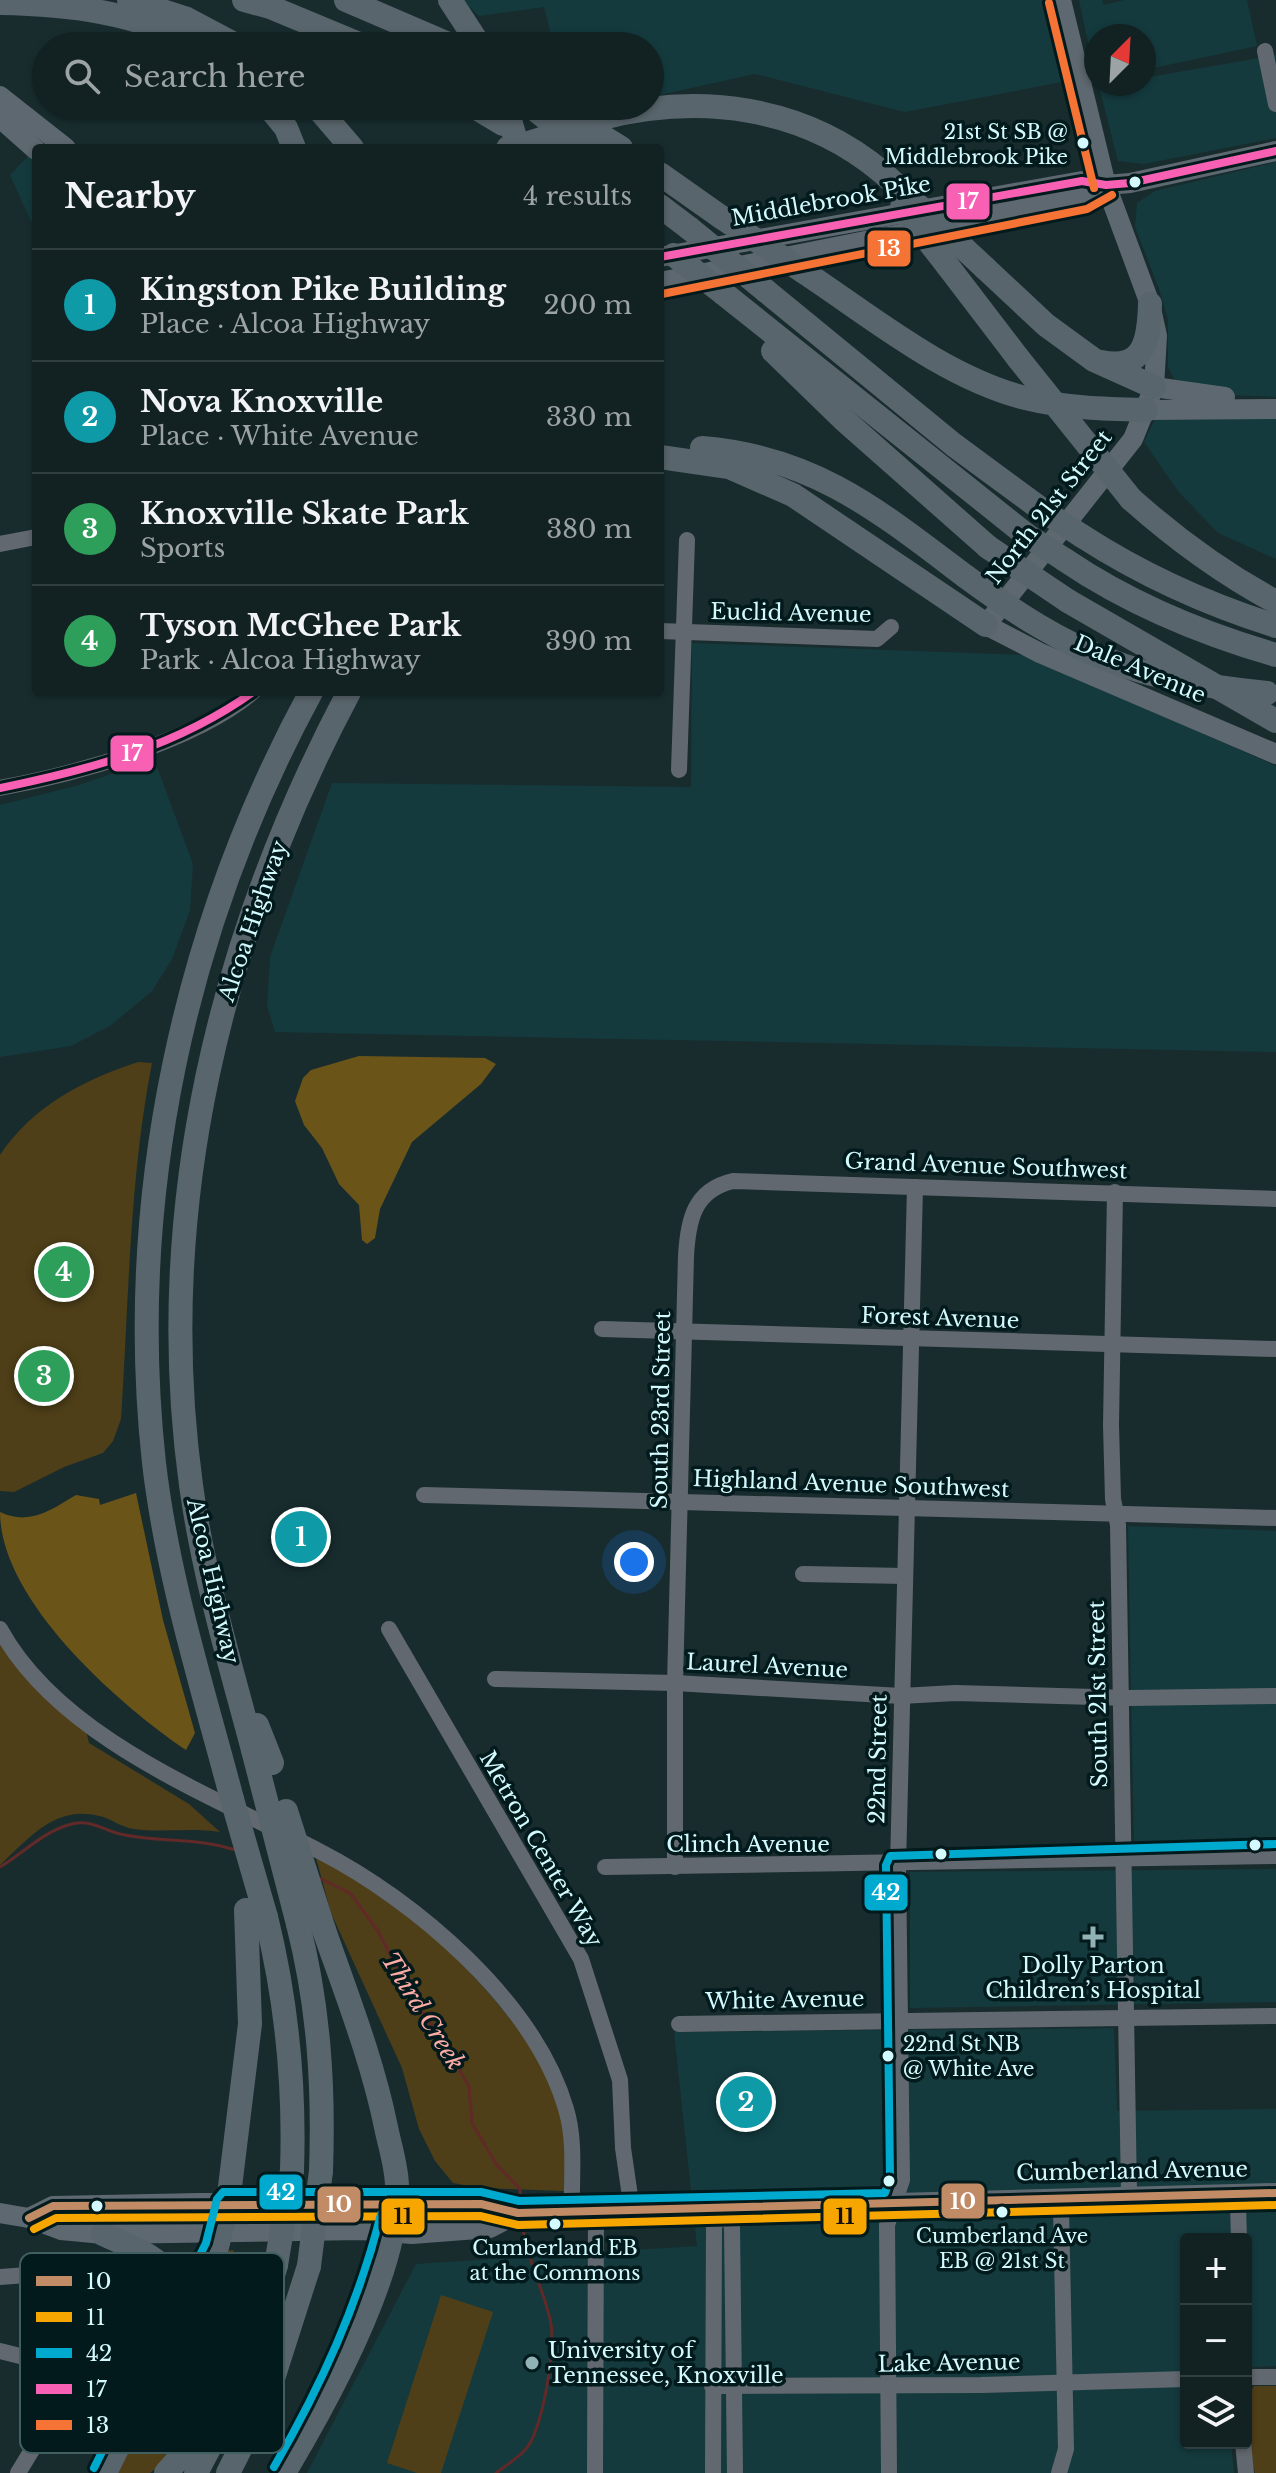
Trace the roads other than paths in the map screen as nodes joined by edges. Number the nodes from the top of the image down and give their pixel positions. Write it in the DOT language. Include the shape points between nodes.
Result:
graph roads {
  1 [pos="129,0"];
  2 [pos="244,0"];
  3 [pos="346,0"];
  4 [pos="450,0"];
  5 [pos="1061,0"];
  6 [pos="0,3"];
  7 [pos="168,32"];
  8 [pos="212,32"];
  9 [pos="330,32"];
  10 [pos="414,32"];
  11 [pos="471,32"];
  12 [pos="1265,51"];
  13 [pos="0,96"];
  14 [pos="1276,104"];
  15 [pos="664,107"];
  16 [pos="720,107"];
  17 [pos="0,118"];
  18 [pos="279,120"];
  19 [pos="331,120"];
  20 [pos="507,120"];
  21 [pos="510,120"];
  22 [pos="557,120"];
  23 [pos="568,120"];
  24 [pos="596,120"];
  25 [pos="61,144"];
  26 [pos="292,144"];
  27 [pos="349,144"];
  28 [pos="516,144"];
  29 [pos="521,144"];
  30 [pos="532,144"];
  31 [pos="581,144"];
  32 [pos="605,144"];
  33 [pos="613,144"];
  34 [pos="32,146"];
  35 [pos="1276,151"];
  36 [pos="877,172"];
  37 [pos="664,177"];
  38 [pos="1106,185"];
  39 [pos="664,209"];
  40 [pos="665,252"];
  41 [pos="664,281"];
  42 [pos="720,295"];
  43 [pos="1150,304"];
  44 [pos="1094,360"];
  45 [pos="1150,398"];
  46 [pos="1276,401"];
  47 [pos="1276,409"];
  48 [pos="664,449"];
  49 [pos="664,458"];
  50 [pos="32,538"];
  51 [pos="687,540"];
  52 [pos="0,544"];
  53 [pos="1276,602"];
  54 [pos="986,625"];
  55 [pos="1276,626"];
  56 [pos="891,627"];
  57 [pos="664,631"];
  58 [pos="685,632"];
  59 [pos="1276,655"];
  60 [pos="1272,693"];
  61 [pos="247,696"];
  62 [pos="309,696"];
  63 [pos="347,696"];
  64 [pos="1276,721"];
  65 [pos="1276,754"];
  66 [pos="679,770"];
  67 [pos="0,788"];
  68 [pos="915,1187"];
  69 [pos="1115,1192"];
  70 [pos="701,1198"];
  71 [pos="1276,1199"];
  72 [pos="602,1329"];
  73 [pos="685,1332"];
  74 [pos="911,1339"];
  75 [pos="1111,1343"];
  76 [pos="1276,1349"];
  77 [pos="424,1495"];
  78 [pos="681,1501"];
  79 [pos="906,1509"];
  80 [pos="1115,1514"];
  81 [pos="1276,1518"];
  82 [pos="803,1574"];
  83 [pos="905,1576"];
  84 [pos="0,1629"];
  85 [pos="389,1629"];
  86 [pos="495,1679"];
  87 [pos="675,1683"];
  88 [pos="901,1696"];
  89 [pos="1276,1696"];
  90 [pos="1119,1698"];
  91 [pos="263,1757"];
  92 [pos="1276,1856"];
  93 [pos="1122,1861"];
  94 [pos="898,1865"];
  95 [pos="605,1867"];
  96 [pos="675,1867"];
  97 [pos="256,1914"];
  98 [pos="1276,2016"];
  99 [pos="1128,2020"];
  100 [pos="899,2021"];
  101 [pos="679,2024"];
  102 [pos="1276,2193"];
  103 [pos="1129,2201"];
  104 [pos="228,2203"];
  105 [pos="395,2203"];
  106 [pos="1276,2204"];
  107 [pos="894,2205"];
  108 [pos="1238,2205"];
  109 [pos="1061,2207"];
  110 [pos="722,2208"];
  111 [pos="596,2210"];
  112 [pos="632,2210"];
  113 [pos="572,2211"];
  114 [pos="0,2213"];
  115 [pos="518,2213"];
  116 [pos="29,2218"];
  117 [pos="221,2232"];
  118 [pos="390,2232"];
  119 [pos="1239,2233"];
  120 [pos="103,2234"];
  121 [pos="144,2253"];
  122 [pos="214,2253"];
  123 [pos="278,2253"];
  124 [pos="20,2276"];
  125 [pos="0,2277"];
  126 [pos="284,2344"];
  127 [pos="0,2351"];
  128 [pos="20,2356"];
  129 [pos="1252,2377"];
  130 [pos="1276,2377"];
  131 [pos="1180,2379"];
  132 [pos="1063,2384"];
  133 [pos="712,2386"];
  134 [pos="734,2386"];
  135 [pos="888,2386"];
  136 [pos="1244,2449"];
  137 [pos="30,2453"];
  138 [pos="115,2453"];
  139 [pos="182,2453"];
  140 [pos="207,2453"];
  141 [pos="238,2453"];
  142 [pos="246,2453"];
  143 [pos="18,2473"];
  144 [pos="105,2473"];
  145 [pos="166,2473"];
  146 [pos="196,2473"];
  147 [pos="228,2473"];
  148 [pos="238,2473"];
  149 [pos="284,2473"];
  150 [pos="595,2473"];
  151 [pos="713,2473"];
  152 [pos="735,2473"];
  153 [pos="889,2473"];
  154 [pos="1059,2473"];
  155 [pos="1246,2473"];
  1 -- 8 [label="highway"];
  2 -- 9 [label="highway"];
  3 -- 10 [label="highway"];
  4 -- 11 [label="highway"];
  5 -- 38 [label="main road, North 21st Street"];
  6 -- 7 [label="highway" via="113,15"];
  12 -- 14 [label="street"];
  13 -- 25 [label="main road"];
  15 -- 16 [label="highway"];
  16 -- 32 [label="highway" via="639,126"];
  16 -- 36 [label="highway" via="786,118 854,150"];
  17 -- 34 [label="main road"];
  18 -- 26 [label="highway"];
  19 -- 27 [label="highway"];
  20 -- 28 [label="highway, bridge"];
  21 -- 30 [label="highway"];
  22 -- 31 [label="highway, bridge"];
  23 -- 33 [label="highway, bridge"];
  24 -- 29 [label="highway"];
  35 -- 38 [label="main road, Middlebrook Pike"];
  36 -- 44 [label="highway, bridge" via="1046,325"];
  36 -- 53 [label="highway, bridge" via="1131,499 1222,573"];
  37 -- 45 [label="highway, bridge" via="976,381 1025,398 1091,409"];
  38 -- 40 [label="main road, Middlebrook Pike" via="1082,181"];
  38 -- 41 [label="main road, Middlebrook Pike" via="1085,197"];
  38 -- 43 [label="main road, North 21st Street"];
  39 -- 55 [label="highway, bridge" via="954,445 1045,512 1128,566 1210,606"];
  40 -- 42 [label="highway, bridge"];
  42 -- 59 [label="highway, bridge" via="1025,534 1112,592 1211,636"];
  42 -- 64 [label="highway, bridge" via="843,419 988,547 1068,601"];
  43 -- 44 [label="highway" via="1142,352 1114,365"];
  43 -- 45 [label="main road, North 21st Street" via="1157,336"];
  44 -- 45 [label="highway"];
  45 -- 46 [label="main road" via="1197,395"];
  45 -- 47 [label="main road"];
  45 -- 54 [label="main road, North 21st Street" via="1133,439"];
  48 -- 60 [label="highway, bridge" via="732,451 804,470 866,502 1018,615 1098,658 1174,681"];
  49 -- 54 [label="highway" via="729,467 793,495"];
  50 -- 52 [label="street"];
  51 -- 58 [label="street"];
  54 -- 65 [label="main road, Dale Avenue"];
  56 -- 58 [label="street, Euclid Avenue" via="877,639"];
  57 -- 58 [label="street, Euclid Avenue"];
  58 -- 66 [label="street"];
  61 -- 67 [label="street" via="209,720 138,750 53,778"];
  62 -- 97 [label="highway, Alcoa Highway, bridge" via="255,810 191,995 159,1143 145,1309 154,1465"];
  63 -- 91 [label="highway, Alcoa Highway" via="274,852 247,924 208,1069 189,1177 182,1258 179,1361 189,1472 234,1671"];
  68 -- 69 [label="street, Grand Avenue Southwest"];
  68 -- 70 [label="street, Grand Avenue Southwest" via="733,1181"];
  68 -- 74 [label="street, 22nd Street"];
  69 -- 71 [label="street, Grand Avenue Southwest"];
  69 -- 75 [label="street, South 21st Street"];
  70 -- 73 [label="street, South 23rd Street" via="687,1235"];
  72 -- 73 [label="street, Forest Avenue"];
  73 -- 74 [label="street, Forest Avenue"];
  73 -- 78 [label="street, South 23rd Street"];
  74 -- 75 [label="street, Forest Avenue"];
  74 -- 79 [label="street, 22nd Street"];
  75 -- 76 [label="street, Forest Avenue"];
  75 -- 80 [label="street, South 21st Street"];
  77 -- 78 [label="street, Highland Avenue Southwest"];
  78 -- 79 [label="street, Highland Avenue Southwest"];
  78 -- 87 [label="street, South 23rd Street"];
  79 -- 80 [label="street, Highland Avenue Southwest"];
  79 -- 83 [label="street, 22nd Street"];
  80 -- 81 [label="street, Highland Avenue Southwest"];
  80 -- 90 [label="street, South 21st Street"];
  82 -- 83 [label="street"];
  83 -- 88 [label="street, 22nd Street"];
  84 -- 113 [label="street" via="39,1682 115,1744 182,1784 323,1853 395,1900 465,1957 508,2005 558,2087 573,2155"];
  85 -- 112 [label="street, Metron Center Way" via="581,1959 620,2080"];
  86 -- 87 [label="street, Laurel Avenue"];
  87 -- 88 [label="street, Laurel Avenue"];
  87 -- 96 [label="street, South 23rd Street"];
  88 -- 90 [label="street, Laurel Avenue"];
  88 -- 94 [label="street, 22nd Street"];
  89 -- 90 [label="street, Laurel Avenue"];
  90 -- 93 [label="street, South 21st Street"];
  91 -- 105 [label="highway, bridge" via="369,2053 394,2164"];
  91 -- 126 [label="highway, Alcoa Highway, bridge" via="321,2052 321,2171 309,2266"];
  92 -- 93 [label="street, Clinch Avenue"];
  93 -- 94 [label="street, Clinch Avenue"];
  93 -- 99 [label="street, South 21st Street"];
  94 -- 96 [label="street, Clinch Avenue"];
  94 -- 100 [label="street, 22nd Street"];
  95 -- 96 [label="street, Clinch Avenue"];
  97 -- 104 [label="highway" via="250,2024"];
  97 -- 123 [label="highway, Alcoa Highway, bridge" via="285,1999 290,2045 292,2170"];
  98 -- 99 [label="street, White Avenue"];
  99 -- 100 [label="street, White Avenue"];
  99 -- 103 [label="street, South 21st Street"];
  100 -- 101 [label="street, White Avenue"];
  100 -- 107 [label="street, 22nd Street" via="902,2180"];
  102 -- 103 [label="main road, Cumberland Avenue"];
  103 -- 107 [label="main road, Cumberland Avenue" via="921,2200"];
  103 -- 108 [label="main road, Cumberland Avenue"];
  103 -- 109 [label="main road, Cumberland Avenue"];
  104 -- 105 [label="main road"];
  104 -- 116 [label="main road" via="53,2206"];
  104 -- 117 [label="highway"];
  105 -- 115 [label="main road" via="481,2204"];
  105 -- 118 [label="highway"];
  106 -- 108 [label="main road, Cumberland Avenue"];
  107 -- 109 [label="main road, Cumberland Avenue" via="921,2210"];
  107 -- 110 [label="main road, Cumberland Avenue"];
  107 -- 135 [label="street, 22nd Street" via="887,2225"];
  108 -- 119 [label="street"];
  109 -- 132 [label="street"];
  110 -- 112 [label="main road, Cumberland Avenue"];
  110 -- 133 [label="street" via="714,2227"];
  110 -- 134 [label="street" via="732,2226"];
  111 -- 112 [label="main road, Cumberland Avenue"];
  111 -- 113 [label="main road, Cumberland Avenue"];
  111 -- 150 [label="street"];
  113 -- 115 [label="main road, Cumberland Avenue"];
  114 -- 116 [label="main road"];
  115 -- 118 [label="main road" via="490,2228"];
  116 -- 120 [label="main road" via="61,2230"];
  117 -- 118 [label="main road"];
  117 -- 120 [label="main road"];
  117 -- 122 [label="highway"];
  118 -- 149 [label="highway" via="363,2322"];
  120 -- 121 [label="highway"];
  124 -- 125 [label="street"];
  127 -- 128 [label="street"];
  129 -- 130 [label="street"];
  131 -- 132 [label="street, Lake Avenue"];
  132 -- 135 [label="street, Lake Avenue"];
  132 -- 154 [label="street" via="1066,2449"];
  133 -- 134 [label="street, Lake Avenue"];
  133 -- 151 [label="street"];
  134 -- 135 [label="street, Lake Avenue"];
  134 -- 152 [label="street"];
  135 -- 153 [label="street, 22nd Street"];
  136 -- 155 [label="street"];
  137 -- 143 [label="street"];
  138 -- 144 [label="highway"];
  139 -- 145 [label="highway"];
  140 -- 146 [label="highway, Alcoa Highway"];
  141 -- 147 [label="highway, Alcoa Highway"];
  142 -- 148 [label="highway"];
}
